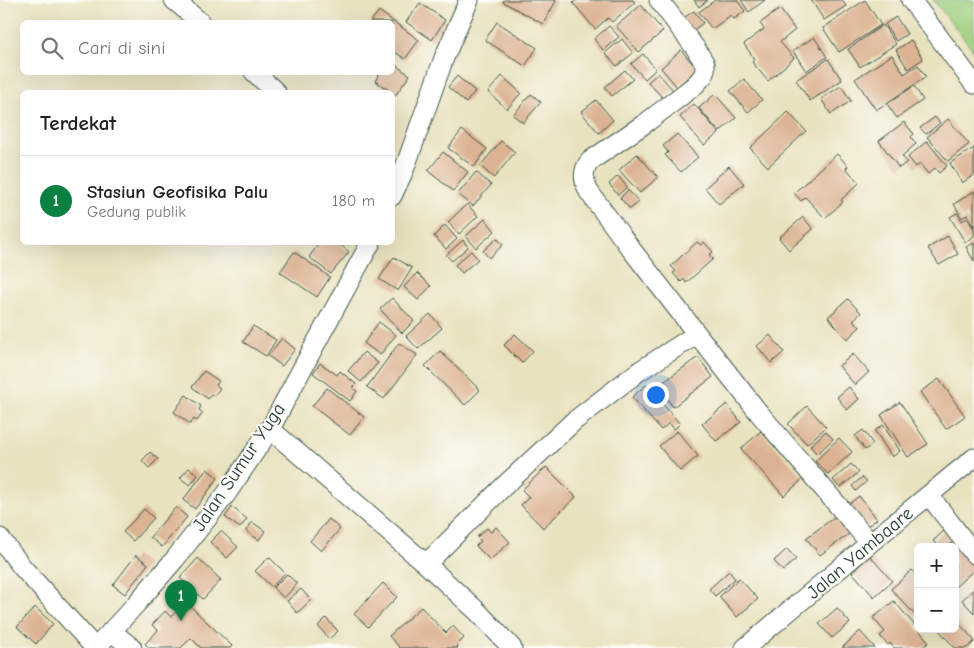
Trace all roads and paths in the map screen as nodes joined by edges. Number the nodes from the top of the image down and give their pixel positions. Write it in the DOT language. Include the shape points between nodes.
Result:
graph roads {
  1 [pos="174,0"];
  2 [pos="469,0"];
  3 [pos="911,0"];
  4 [pos="663,2"];
  5 [pos="198,20"];
  6 [pos="257,75"];
  7 [pos="974,84"];
  8 [pos="274,90"];
  9 [pos="398,167"];
  10 [pos="395,182"];
  11 [pos="369,245"];
  12 [pos="697,334"];
  13 [pos="270,429"];
  14 [pos="974,458"];
  15 [pos="929,495"];
  16 [pos="0,538"];
  17 [pos="870,543"];
  18 [pos="974,554"];
  19 [pos="426,564"];
  20 [pos="111,631"];
  21 [pos="95,648"];
  22 [pos="132,648"];
  23 [pos="512,648"];
  24 [pos="746,648"];
  1 -- 5 [label="street"];
  2 -- 9 [label="street"];
  3 -- 7 [label="street"];
  4 -- 12 [label="street" via="705,64 703,76 647,122 590,161 584,170 584,183"];
  6 -- 8 [label="street"];
  9 -- 10 [label="street"];
  11 -- 13 [label="street, Jalan Sumur Yuga"];
  12 -- 17 [label="street" via="758,413"];
  12 -- 19 [label="street" via="638,372 574,421"];
  13 -- 19 [label="street"];
  13 -- 20 [label="street, Jalan Sumur Yuga" via="198,530"];
  14 -- 15 [label="street, Jalan Yambaare"];
  15 -- 17 [label="street, Jalan Yambaare"];
  15 -- 18 [label="street"];
  16 -- 21 [label="street"];
  17 -- 24 [label="street, Jalan Yambaare"];
  19 -- 23 [label="street"];
  20 -- 21 [label="street, Jalan Sumur Yuga"];
  20 -- 22 [label="street"];
}
